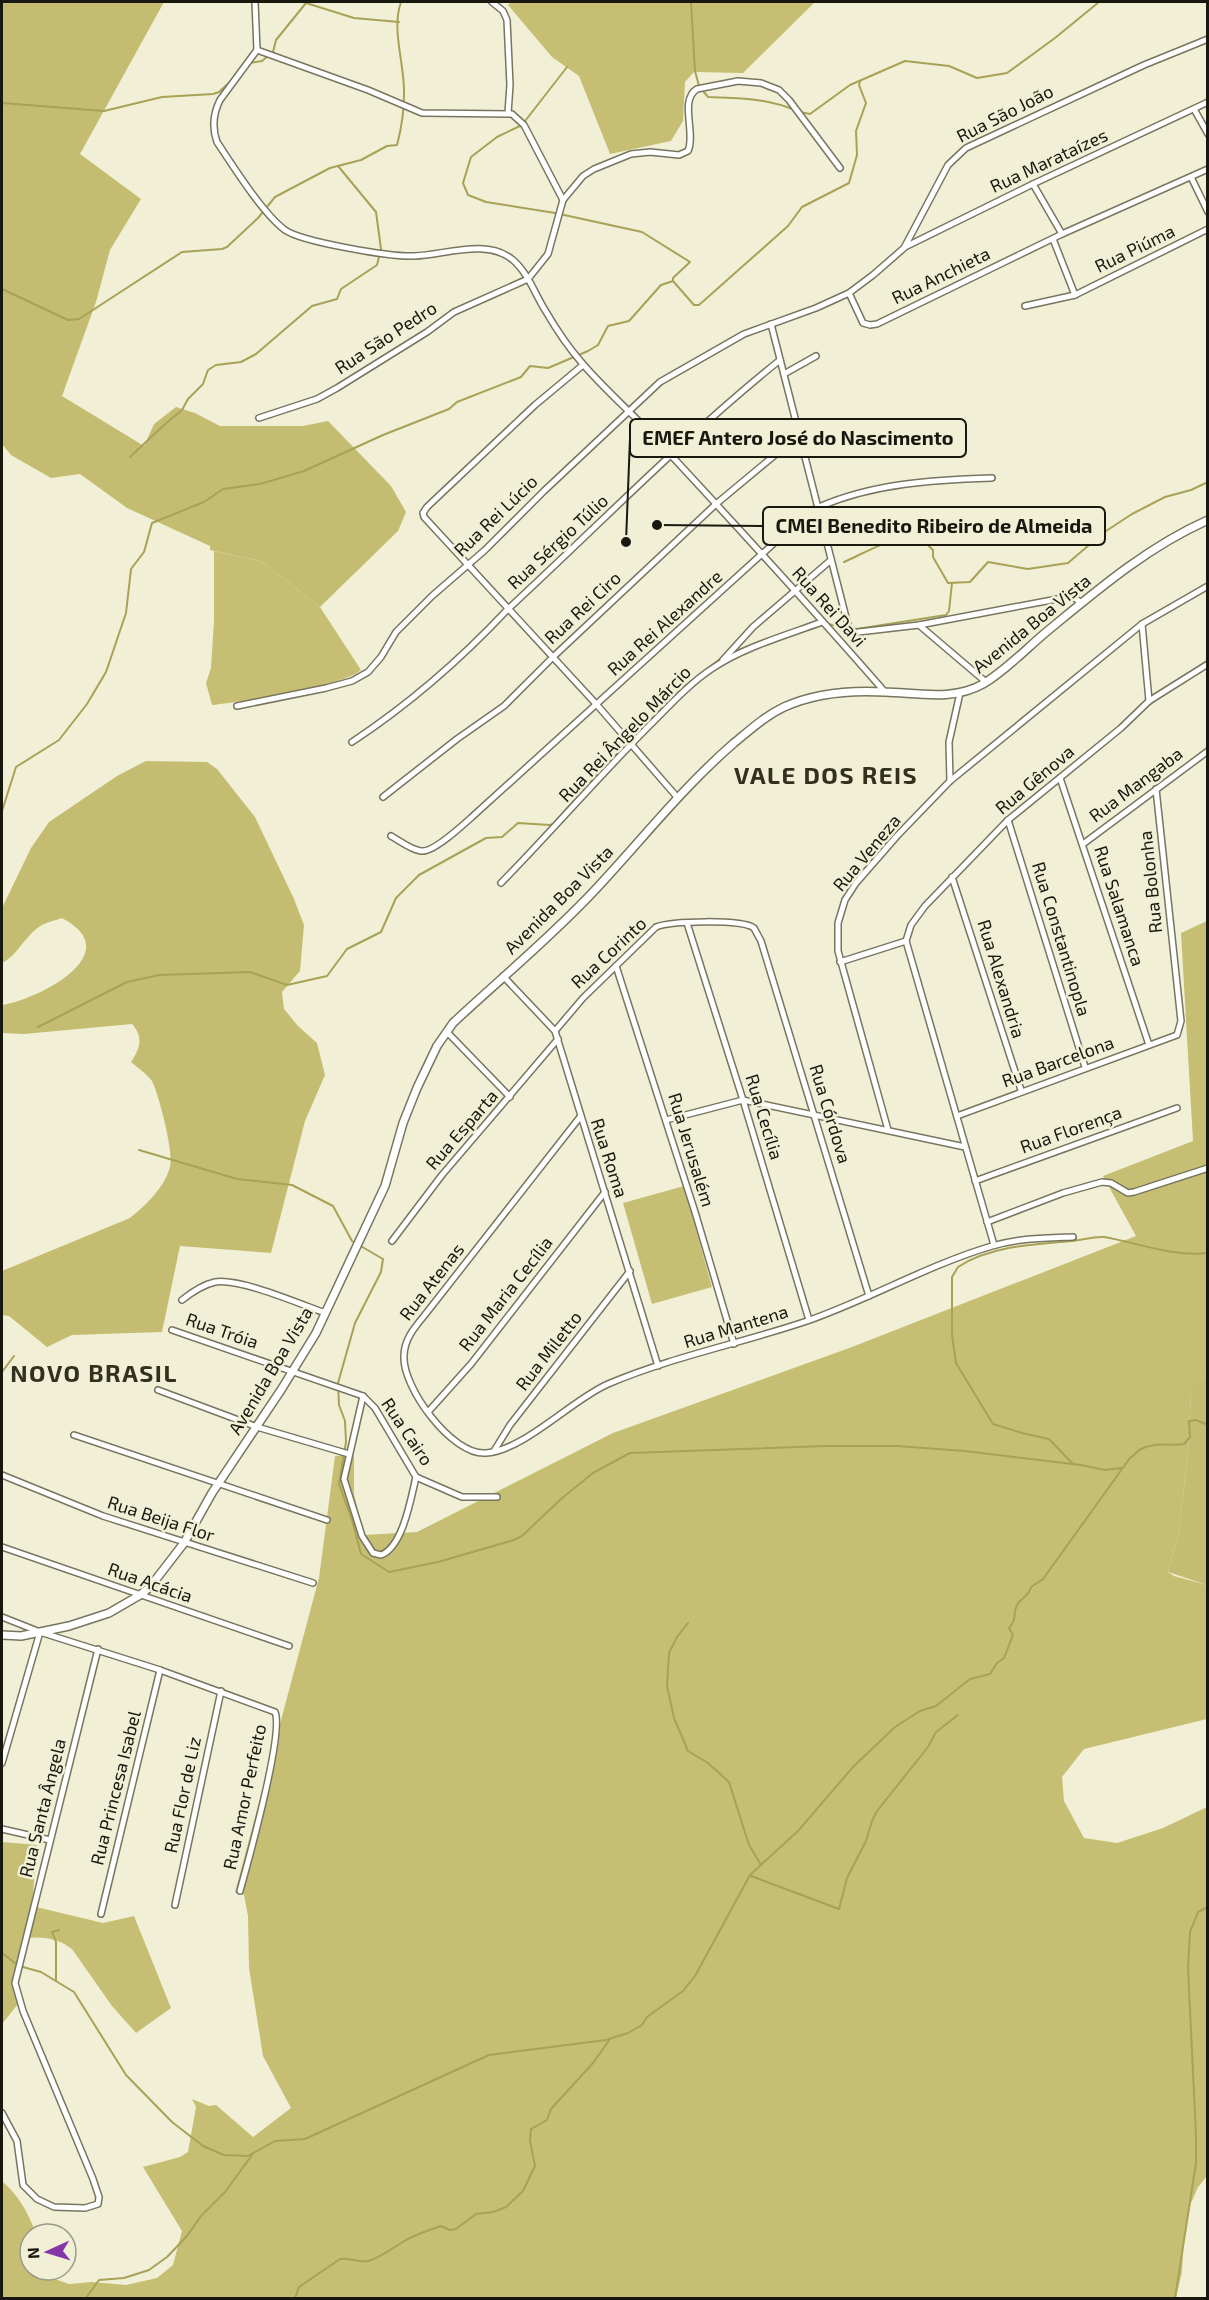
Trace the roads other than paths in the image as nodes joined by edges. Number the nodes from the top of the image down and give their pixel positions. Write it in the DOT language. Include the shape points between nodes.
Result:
graph roads {
  1 [pos="255,2"];
  2 [pos="492,2"];
  3 [pos="1208,39"];
  4 [pos="257,50"];
  5 [pos="1208,102"];
  6 [pos="1194,109"];
  7 [pos="508,114"];
  8 [pos="1208,134"];
  9 [pos="840,168"];
  10 [pos="1208,169"];
  11 [pos="1191,177"];
  12 [pos="1033,184"];
  13 [pos="563,200"];
  14 [pos="1208,212"];
  15 [pos="1208,229"];
  16 [pos="1062,234"];
  17 [pos="1053,239"];
  18 [pos="904,248"];
  19 [pos="528,279"];
  20 [pos="849,292"];
  21 [pos="1075,295"];
  22 [pos="1025,306"];
  23 [pos="771,324"];
  24 [pos="816,357"];
  25 [pos="780,360"];
  26 [pos="583,365"];
  27 [pos="784,374"];
  28 [pos="629,410"];
  29 [pos="259,418"];
  30 [pos="800,435"];
  31 [pos="672,456"];
  32 [pos="992,478"];
  33 [pos="716,504"];
  34 [pos="818,507"];
  35 [pos="1208,520"];
  36 [pos="762,555"];
  37 [pos="831,560"];
  38 [pos="467,565"];
  39 [pos="1208,586"];
  40 [pos="795,592"];
  41 [pos="1081,603"];
  42 [pos="507,610"];
  43 [pos="822,622"];
  44 [pos="1142,624"];
  45 [pos="919,625"];
  46 [pos="850,633"];
  47 [pos="840,641"];
  48 [pos="553,657"];
  49 [pos="721,663"];
  50 [pos="1207,666"];
  51 [pos="986,682"];
  52 [pos="884,691"];
  53 [pos="960,693"];
  54 [pos="1149,701"];
  55 [pos="597,705"];
  56 [pos="237,706"];
  57 [pos="352,742"];
  58 [pos="631,744"];
  59 [pos="1208,751"];
  60 [pos="1060,778"];
  61 [pos="950,781"];
  62 [pos="1156,789"];
  63 [pos="383,797"];
  64 [pos="677,797"];
  65 [pos="1008,820"];
  66 [pos="391,836"];
  67 [pos="1083,844"];
  68 [pos="952,877"];
  69 [pos="501,883"];
  70 [pos="687,923"];
  71 [pos="761,941"];
  72 [pos="906,941"];
  73 [pos="840,962"];
  74 [pos="616,966"];
  75 [pos="503,976"];
  76 [pos="555,1031"];
  77 [pos="447,1032"];
  78 [pos="1170,1038"];
  79 [pos="558,1040"];
  80 [pos="1149,1045"];
  81 [pos="1085,1067"];
  82 [pos="1021,1090"];
  83 [pos="510,1097"];
  84 [pos="743,1100"];
  85 [pos="1177,1108"];
  86 [pos="815,1114"];
  87 [pos="957,1116"];
  88 [pos="580,1117"];
  89 [pos="666,1120"];
  90 [pos="888,1130"];
  91 [pos="964,1147"];
  92 [pos="1208,1168"];
  93 [pos="975,1181"];
  94 [pos="605,1192"];
  95 [pos="987,1222"];
  96 [pos="1073,1237"];
  97 [pos="392,1241"];
  98 [pos="994,1245"];
  99 [pos="630,1271"];
  100 [pos="869,1296"];
  101 [pos="182,1300"];
  102 [pos="325,1313"];
  103 [pos="809,1320"];
  104 [pos="172,1330"];
  105 [pos="734,1344"];
  106 [pos="658,1366"];
  107 [pos="293,1371"];
  108 [pos="158,1390"];
  109 [pos="363,1396"];
  110 [pos="428,1412"];
  111 [pos="257,1427"];
  112 [pos="74,1435"];
  113 [pos="494,1451"];
  114 [pos="349,1454"];
  115 [pos="2,1475"];
  116 [pos="416,1477"];
  117 [pos="219,1483"];
  118 [pos="497,1497"];
  119 [pos="327,1520"];
  120 [pos="184,1543"];
  121 [pos="2,1547"];
  122 [pos="313,1583"];
  123 [pos="140,1595"];
  124 [pos="2,1617"];
  125 [pos="40,1632"];
  126 [pos="2,1635"];
  127 [pos="290,1646"];
  128 [pos="98,1649"];
  129 [pos="160,1670"];
  130 [pos="221,1691"];
  131 [pos="2,1763"];
  132 [pos="2,1829"];
  133 [pos="50,1840"];
  134 [pos="240,1891"];
  135 [pos="175,1905"];
  136 [pos="101,1914"];
  137 [pos="2,2113"];
  1 -- 4 [label="street"];
  2 -- 7 [label="street" via="507,20"];
  3 -- 18 [label="street, Rua São João" via="966,148 948,165"];
  4 -- 7 [label="street" via="422,113"];
  4 -- 19 [label="street, Rua Rei Davi" via="220,100 214,117 215,135 266,210 285,230 390,255 498,252 512,260"];
  5 -- 6 [label="street, Rua Marataízes"];
  6 -- 8 [label="street"];
  6 -- 12 [label="street, Rua Marataízes"];
  7 -- 13 [label="street" via="518,117 524,125"];
  9 -- 13 [label="street" via="779,90 761,83 730,82 697,89 689,96 691,143 686,153 650,152 624,157 583,176"];
  10 -- 11 [label="street, Rua Anchieta"];
  11 -- 14 [label="street"];
  11 -- 16 [label="street, Rua Anchieta"];
  12 -- 16 [label="street"];
  12 -- 18 [label="street, Rua Marataízes"];
  13 -- 19 [label="street" via="551,249"];
  15 -- 21 [label="street, Rua Piúma"];
  16 -- 17 [label="street, Rua Anchieta"];
  17 -- 20 [label="street, Rua Anchieta" via="874,325 863,323"];
  17 -- 21 [label="street"];
  18 -- 20 [label="street, Rua São João"];
  19 -- 26 [label="street, Rua Rei Davi" via="554,326"];
  19 -- 29 [label="street, Rua São Pedro" via="454,312 317,399"];
  20 -- 23 [label="street, Rua São João"];
  21 -- 22 [label="street, Rua Piúma"];
  23 -- 25 [label="street"];
  23 -- 28 [label="street, Rua Rei Lúcio" via="744,334 660,382"];
  24 -- 27 [label="street"];
  25 -- 27 [label="street"];
  25 -- 31 [label="street, Rua Sérgio Túlio" via="728,402"];
  26 -- 28 [label="street, Rua Rei Davi"];
  26 -- 38 [label="street" via="535,405 423,513"];
  27 -- 30 [label="street"];
  28 -- 31 [label="street, Rua Rei Davi"];
  28 -- 38 [label="street, Rua Rei Lúcio"];
  30 -- 33 [label="street, Rua Rei Ciro"];
  30 -- 34 [label="street"];
  31 -- 33 [label="street, Rua Rei Davi"];
  31 -- 42 [label="street, Rua Sérgio Túlio"];
  32 -- 34 [label="street, Rua Rei Alexandre" via="892,485"];
  33 -- 36 [label="street, Rua Rei Davi"];
  33 -- 48 [label="street, Rua Rei Ciro"];
  34 -- 36 [label="street, Rua Rei Alexandre"];
  34 -- 37 [label="street"];
  35 -- 41 [label="street, Avenida Boa Vista" via="1170,539"];
  36 -- 40 [label="street, Rua Rei Davi"];
  36 -- 55 [label="street, Rua Rei Alexandre"];
  37 -- 40 [label="street"];
  37 -- 46 [label="street"];
  38 -- 42 [label="street"];
  38 -- 56 [label="street, Rua Rei Lúcio" via="396,632 368,672 343,684"];
  39 -- 44 [label="street, Rua Veneza"];
  40 -- 43 [label="street, Rua Rei Davi"];
  40 -- 49 [label="street" via="753,627"];
  41 -- 45 [label="street" via="1068,597"];
  41 -- 51 [label="street, Avenida Boa Vista"];
  42 -- 48 [label="street"];
  42 -- 57 [label="street, Rua Sérgio Túlio" via="483,636 396,711"];
  43 -- 47 [label="street, Rua Rei Davi"];
  43 -- 49 [label="street, Rua Rei Ângelo Márcio"];
  44 -- 54 [label="street"];
  44 -- 61 [label="street, Rua Veneza"];
  45 -- 46 [label="street"];
  45 -- 51 [label="street"];
  46 -- 47 [label="street"];
  47 -- 52 [label="street, Rua Rei Davi"];
  48 -- 55 [label="street"];
  48 -- 63 [label="street, Rua Rei Ciro" via="504,706"];
  49 -- 58 [label="street, Rua Rei Ângelo Márcio" via="685,690"];
  50 -- 54 [label="street, Rua Gênova"];
  51 -- 53 [label="street, Avenida Boa Vista"];
  52 -- 53 [label="street, Avenida Boa Vista"];
  52 -- 64 [label="street, Avenida Boa Vista" via="817,695 776,711"];
  53 -- 61 [label="street" via="949,742"];
  54 -- 60 [label="street, Rua Gênova"];
  55 -- 58 [label="street"];
  55 -- 66 [label="street, Rua Rei Alexandre" via="434,847 419,851"];
  58 -- 64 [label="street"];
  58 -- 69 [label="street, Rua Rei Ângelo Márcio"];
  59 -- 62 [label="street, Rua Mangaba"];
  60 -- 65 [label="street, Rua Gênova"];
  60 -- 67 [label="street, Rua Salamanca"];
  61 -- 73 [label="street, Rua Veneza" via="897,836 845,900 837,923"];
  62 -- 67 [label="street, Rua Mangaba"];
  62 -- 78 [label="street, Rua Bolonha" via="1181,1021 1177,1035"];
  64 -- 75 [label="street, Avenida Boa Vista" via="566,920"];
  65 -- 68 [label="street, Rua Gênova"];
  65 -- 81 [label="street, Rua Constantinopla"];
  67 -- 80 [label="street, Rua Salamanca"];
  68 -- 72 [label="street, Rua Gênova" via="915,918"];
  68 -- 82 [label="street, Rua Alexandria"];
  70 -- 71 [label="street, Rua Corinto" via="746,924 754,928"];
  70 -- 74 [label="street, Rua Corinto" via="656,927"];
  70 -- 84 [label="street, Rua Cecília"];
  71 -- 86 [label="street, Rua Córdova"];
  72 -- 73 [label="street"];
  72 -- 87 [label="street"];
  73 -- 90 [label="street, Rua Veneza"];
  74 -- 76 [label="street, Rua Corinto"];
  74 -- 89 [label="street, Rua Jerusalém"];
  75 -- 76 [label="street, Rua Roma"];
  75 -- 77 [label="street, Avenida Boa Vista"];
  76 -- 79 [label="street, Rua Roma"];
  77 -- 83 [label="street"];
  77 -- 102 [label="street, Avenida Boa Vista" via="403,1123 386,1186"];
  78 -- 80 [label="street, Rua Barcelona"];
  79 -- 83 [label="street, Rua Esparta"];
  79 -- 88 [label="street, Rua Roma"];
  80 -- 81 [label="street, Rua Barcelona"];
  81 -- 82 [label="street, Rua Barcelona"];
  82 -- 87 [label="street, Rua Barcelona"];
  83 -- 97 [label="street, Rua Esparta" via="442,1175"];
  84 -- 86 [label="street"];
  84 -- 89 [label="street"];
  84 -- 103 [label="street, Rua Cecília"];
  85 -- 93 [label="street, Rua Florença"];
  86 -- 90 [label="street"];
  86 -- 100 [label="street, Rua Córdova"];
  87 -- 91 [label="street"];
  88 -- 94 [label="street, Rua Roma"];
  88 -- 110 [label="street, Rua Atenas" via="407,1339 403,1359 406,1371"];
  89 -- 105 [label="street, Rua Jerusalém"];
  90 -- 91 [label="street"];
  91 -- 93 [label="street"];
  92 -- 95 [label="street" via="1128,1193 1102,1182"];
  93 -- 95 [label="street"];
  94 -- 99 [label="street, Rua Roma"];
  94 -- 110 [label="street, Rua Maria Cecília" via="471,1364"];
  95 -- 98 [label="street"];
  96 -- 98 [label="street, Rua Mantena"];
  98 -- 100 [label="street, Rua Mantena" via="934,1266"];
  99 -- 106 [label="street, Rua Roma"];
  99 -- 113 [label="street, Rua Miletto"];
  100 -- 103 [label="street, Rua Mantena"];
  101 -- 102 [label="street" via="203,1286 221,1282 281,1296"];
  102 -- 107 [label="street, Avenida Boa Vista"];
  103 -- 105 [label="street, Rua Mantena"];
  104 -- 107 [label="street, Rua Tróia"];
  105 -- 106 [label="street, Rua Mantena"];
  106 -- 113 [label="street, Rua Mantena" via="598,1389 525,1438"];
  107 -- 109 [label="street, Rua Tróia"];
  107 -- 111 [label="street, Avenida Boa Vista"];
  108 -- 111 [label="street"];
  109 -- 114 [label="street"];
  109 -- 116 [label="street, Rua Cairo" via="375,1408"];
  110 -- 113 [label="street, Rua Atenas" via="461,1445 478,1453"];
  111 -- 114 [label="street"];
  111 -- 117 [label="street, Avenida Boa Vista"];
  112 -- 117 [label="street"];
  114 -- 116 [label="street" via="345,1486 365,1542 376,1555 388,1551 399,1534"];
  115 -- 120 [label="street, Rua Beija Flor" via="103,1516"];
  116 -- 118 [label="street, Rua Cairo" via="462,1497"];
  117 -- 119 [label="street"];
  117 -- 120 [label="street, Avenida Boa Vista"];
  120 -- 122 [label="street, Rua Beija Flor"];
  120 -- 123 [label="street, Avenida Boa Vista"];
  121 -- 123 [label="street, Rua Acácia"];
  123 -- 125 [label="street" via="93,1619"];
  123 -- 127 [label="street, Rua Acácia"];
  124 -- 125 [label="street"];
  125 -- 126 [label="street"];
  125 -- 128 [label="street"];
  125 -- 131 [label="street"];
  128 -- 129 [label="street"];
  128 -- 133 [label="street, Rua Santa Ângela"];
  129 -- 130 [label="street"];
  129 -- 136 [label="street, Rua Princesa Isabel"];
  130 -- 134 [label="street, Rua Amor Perfeito" via="272,1710 277,1716"];
  130 -- 135 [label="street, Rua Flor de Liz"];
  132 -- 133 [label="street"];
  133 -- 137 [label="street, Rua Santa Ângela" via="16,1989 83,2154 98,2204 85,2208 54,2207 36,2199 23,2185 17,2141"];
}
